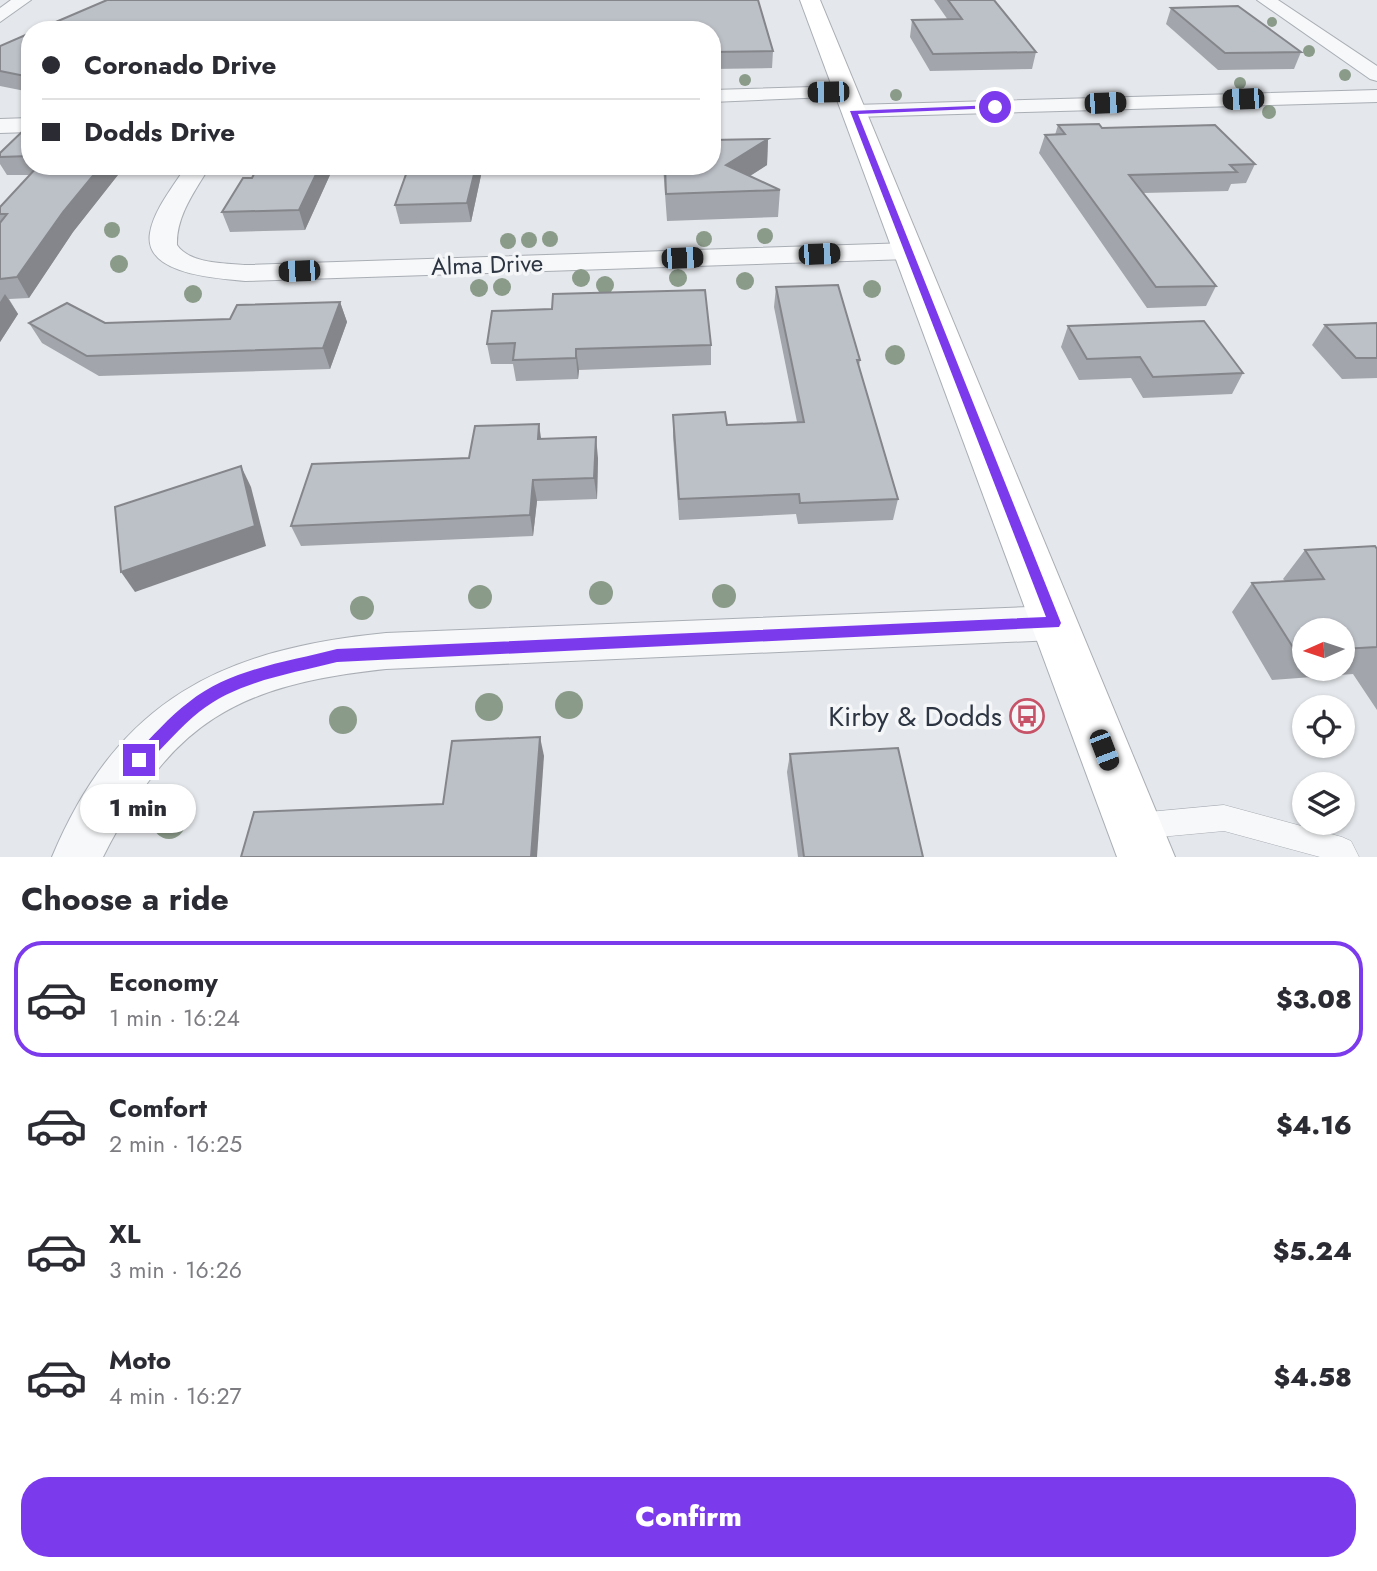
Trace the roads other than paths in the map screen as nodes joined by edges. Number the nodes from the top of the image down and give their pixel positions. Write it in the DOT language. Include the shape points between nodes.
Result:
graph roads {
  1 [pos="22,0"];
  2 [pos="810,0"];
  3 [pos="1266,0"];
  4 [pos="0,17"];
  5 [pos="1377,75"];
  6 [pos="721,96"];
  7 [pos="1377,96"];
  8 [pos="850,102"];
  9 [pos="21,125"];
  10 [pos="0,126"];
  11 [pos="192,175"];
  12 [pos="909,251"];
  13 [pos="1055,623"];
  14 [pos="1140,842"];
  15 [pos="77,857"];
  16 [pos="1346,857"];
  1 -- 4 [label="street"];
  2 -- 8 [label="main road"];
  3 -- 5 [label="street"];
  6 -- 8 [label="street"];
  7 -- 8 [label="street"];
  8 -- 12 [label="main road"];
  9 -- 10 [label="street"];
  11 -- 12 [label="street, Alma Drive" via="167,214 162,243 170,256 203,270 245,273"];
  12 -- 13 [label="main road"];
  13 -- 14 [label="main road"];
  13 -- 15 [label="street" via="358,653 316,659 240,681 194,707 152,745 114,790"];
  14 -- 16 [label="lane" via="1224,818 1342,850"];
}
